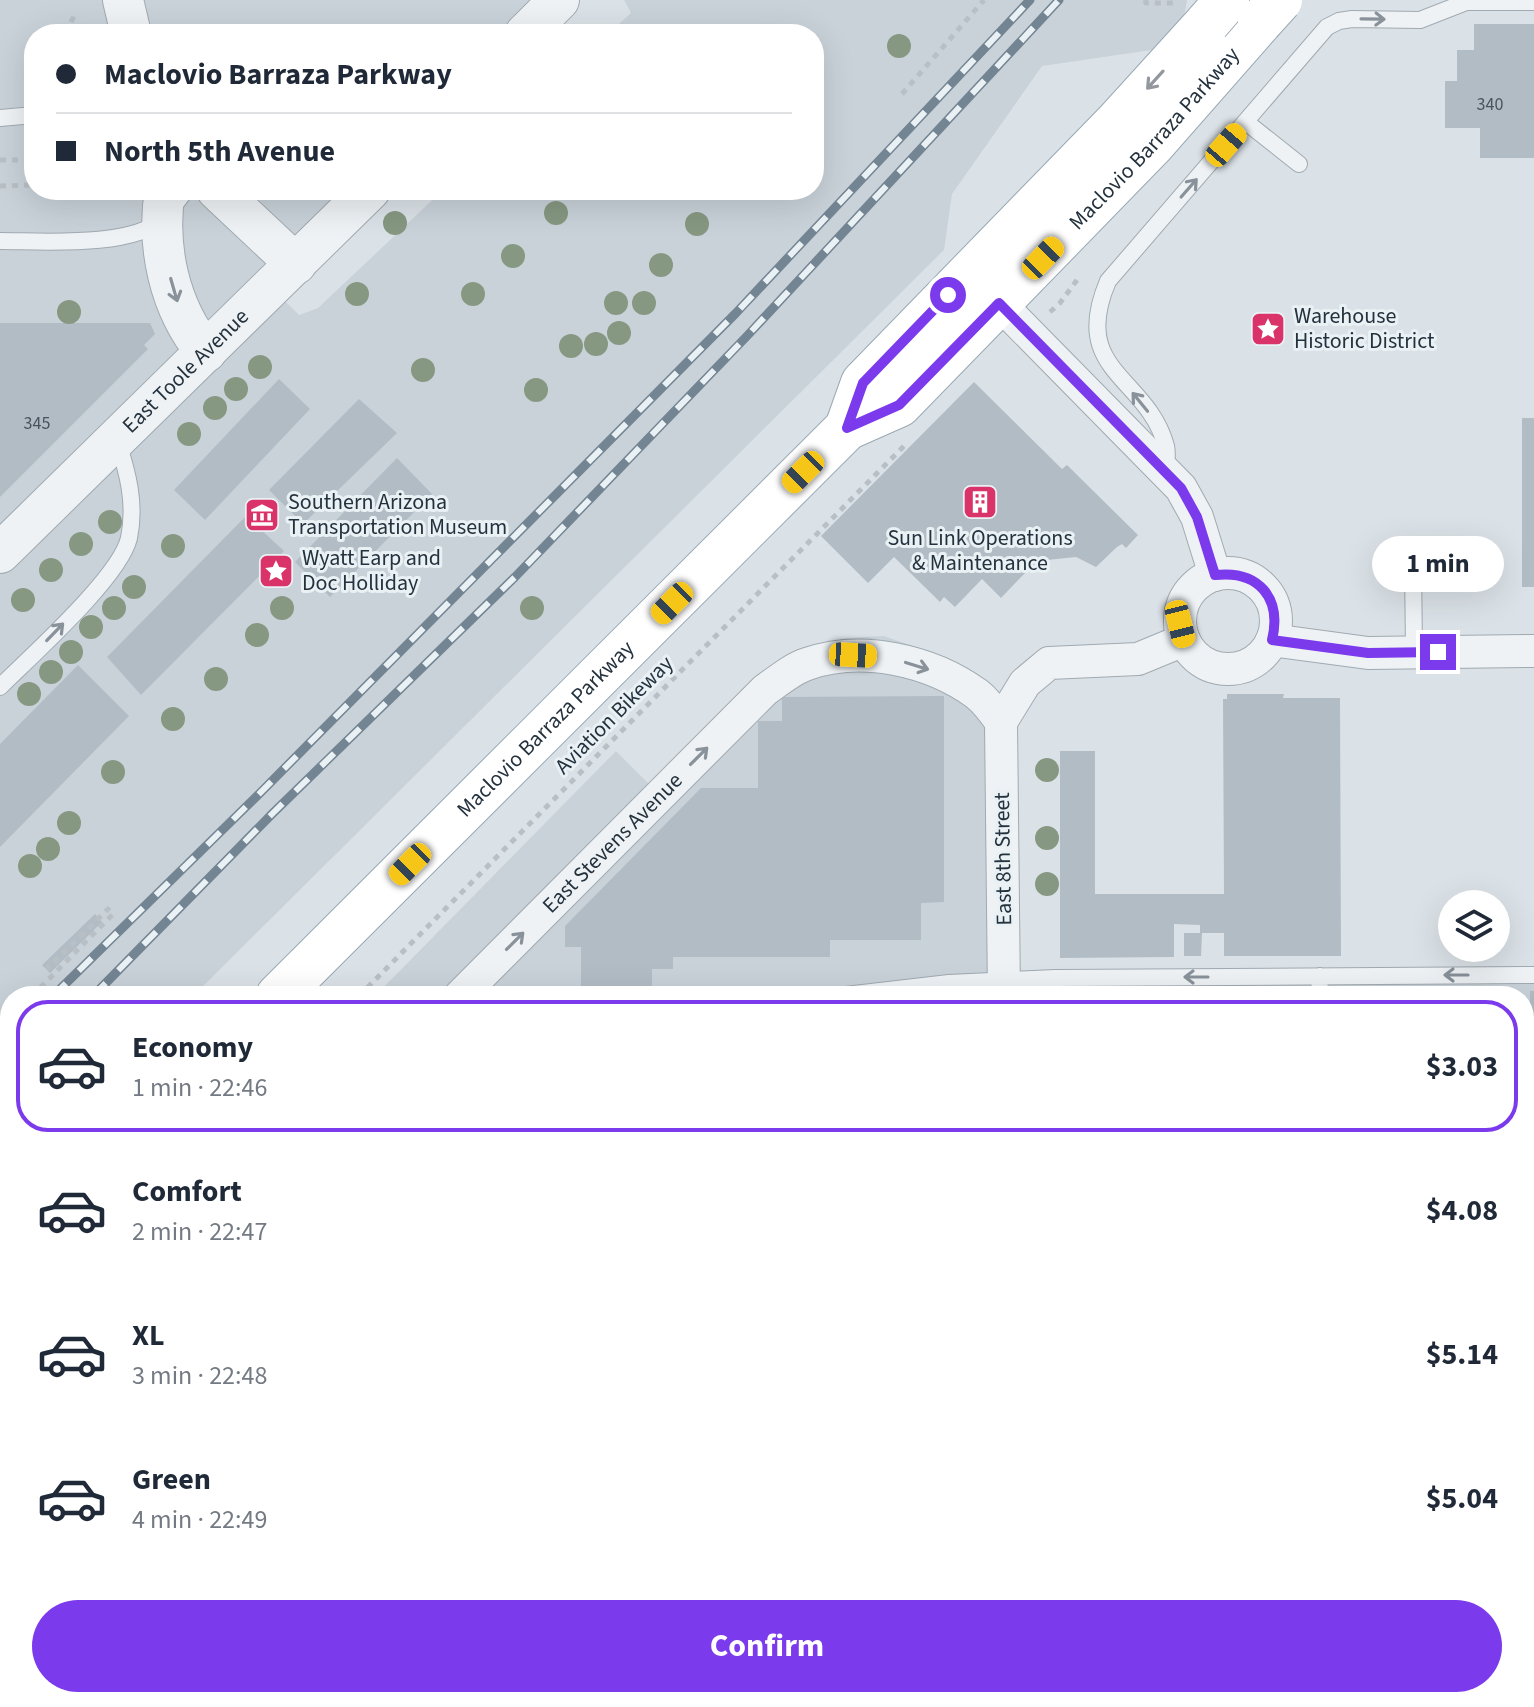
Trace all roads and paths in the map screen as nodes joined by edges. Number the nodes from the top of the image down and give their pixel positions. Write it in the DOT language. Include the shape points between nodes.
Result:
graph roads {
  1 [pos="123,0"];
  2 [pos="559,0"];
  3 [pos="984,0"];
  4 [pos="1534,2"];
  5 [pos="1244,11"];
  6 [pos="129,24"];
  7 [pos="535,24"];
  8 [pos="902,94"];
  9 [pos="24,116"];
  10 [pos="0,118"];
  11 [pos="1246,122"];
  12 [pos="0,160"];
  13 [pos="24,160"];
  14 [pos="1299,164"];
  15 [pos="24,185"];
  16 [pos="0,186"];
  17 [pos="228,200"];
  18 [pos="360,200"];
  19 [pos="163,205"];
  20 [pos="0,241"];
  21 [pos="296,264"];
  22 [pos="999,303"];
  23 [pos="206,352"];
  24 [pos="847,428"];
  25 [pos="116,438"];
  26 [pos="906,444"];
  27 [pos="1166,472"];
  28 [pos="0,553"];
  29 [pos="1413,564"];
  30 [pos="1215,575"];
  31 [pos="1184,640"];
  32 [pos="1272,640"];
  33 [pos="1534,651"];
  34 [pos="1414,652"];
  35 [pos="0,687"];
  36 [pos="1001,722"];
  37 [pos="47,969"];
  38 [pos="1534,975"];
  39 [pos="1320,976"];
  40 [pos="42,986"];
  41 [pos="288,986"];
  42 [pos="369,986"];
  43 [pos="470,986"];
  44 [pos="1004,986"];
  45 [pos="1057,986"];
  46 [pos="1320,986"];
  1 -- 6 [label="street"];
  2 -- 7 [label="street"];
  3 -- 8 [label="path"];
  11 -- 4 [label="lane, one-way" via="1327,27 1339,21 1420,20 1466,2"];
  5 -- 22 [label="main road, Maclovio Barraza Parkway" via="1152,145"];
  5 -- 24 [label="main road, Maclovio Barraza Parkway, one-way" via="1118,121 863,383"];
  9 -- 10 [label="lane"];
  11 -- 14 [label="lane"];
  27 -- 11 [label="lane, one-way" via="1167,447 1154,419 1105,359 1098,338 1099,302 1108,281"];
  12 -- 13 [label="path"];
  15 -- 16 [label="path"];
  17 -- 21 [label="street"];
  18 -- 21 [label="street, East Toole Avenue"];
  19 -- 20 [label="lane" via="136,232 102,240"];
  19 -- 23 [label="street, one-way" via="165,258 177,303"];
  21 -- 23 [label="street, East Toole Avenue"];
  22 -- 24 [label="main road, Maclovio Barraza Parkway" via="899,405"];
  22 -- 27 [label="street"];
  23 -- 25 [label="street, East Toole Avenue"];
  24 -- 41 [label="main road, Maclovio Barraza Parkway"];
  25 -- 28 [label="street, East Toole Avenue"];
  35 -- 25 [label="lane, one-way" via="109,574 128,541 133,505"];
  26 -- 42 [label="path, Aviation Bikeway"];
  27 -- 30 [label="street" via="1197,517"];
  29 -- 34 [label="lane"];
  30 -- 31 [label="street" via="1195,587 1182,608"];
  30 -- 32 [label="street" via="1245,576 1258,584 1274,610"];
  31 -- 32 [label="street" via="1192,654 1220,669 1252,663"];
  31 -- 36 [label="street" via="1138,659 1049,663 1017,693"];
  32 -- 34 [label="street" via="1368,653"];
  33 -- 34 [label="street"];
  43 -- 36 [label="street, East Stevens Avenue, one-way" via="765,690 805,665 853,655 913,664 978,695"];
  36 -- 44 [label="street, East 8th Street"];
  37 -- 40 [label="path" via="108,909 113,914"];
  38 -- 39 [label="lane, one-way"];
  39 -- 45 [label="lane, one-way"];
  39 -- 46 [label="lane"];
}
